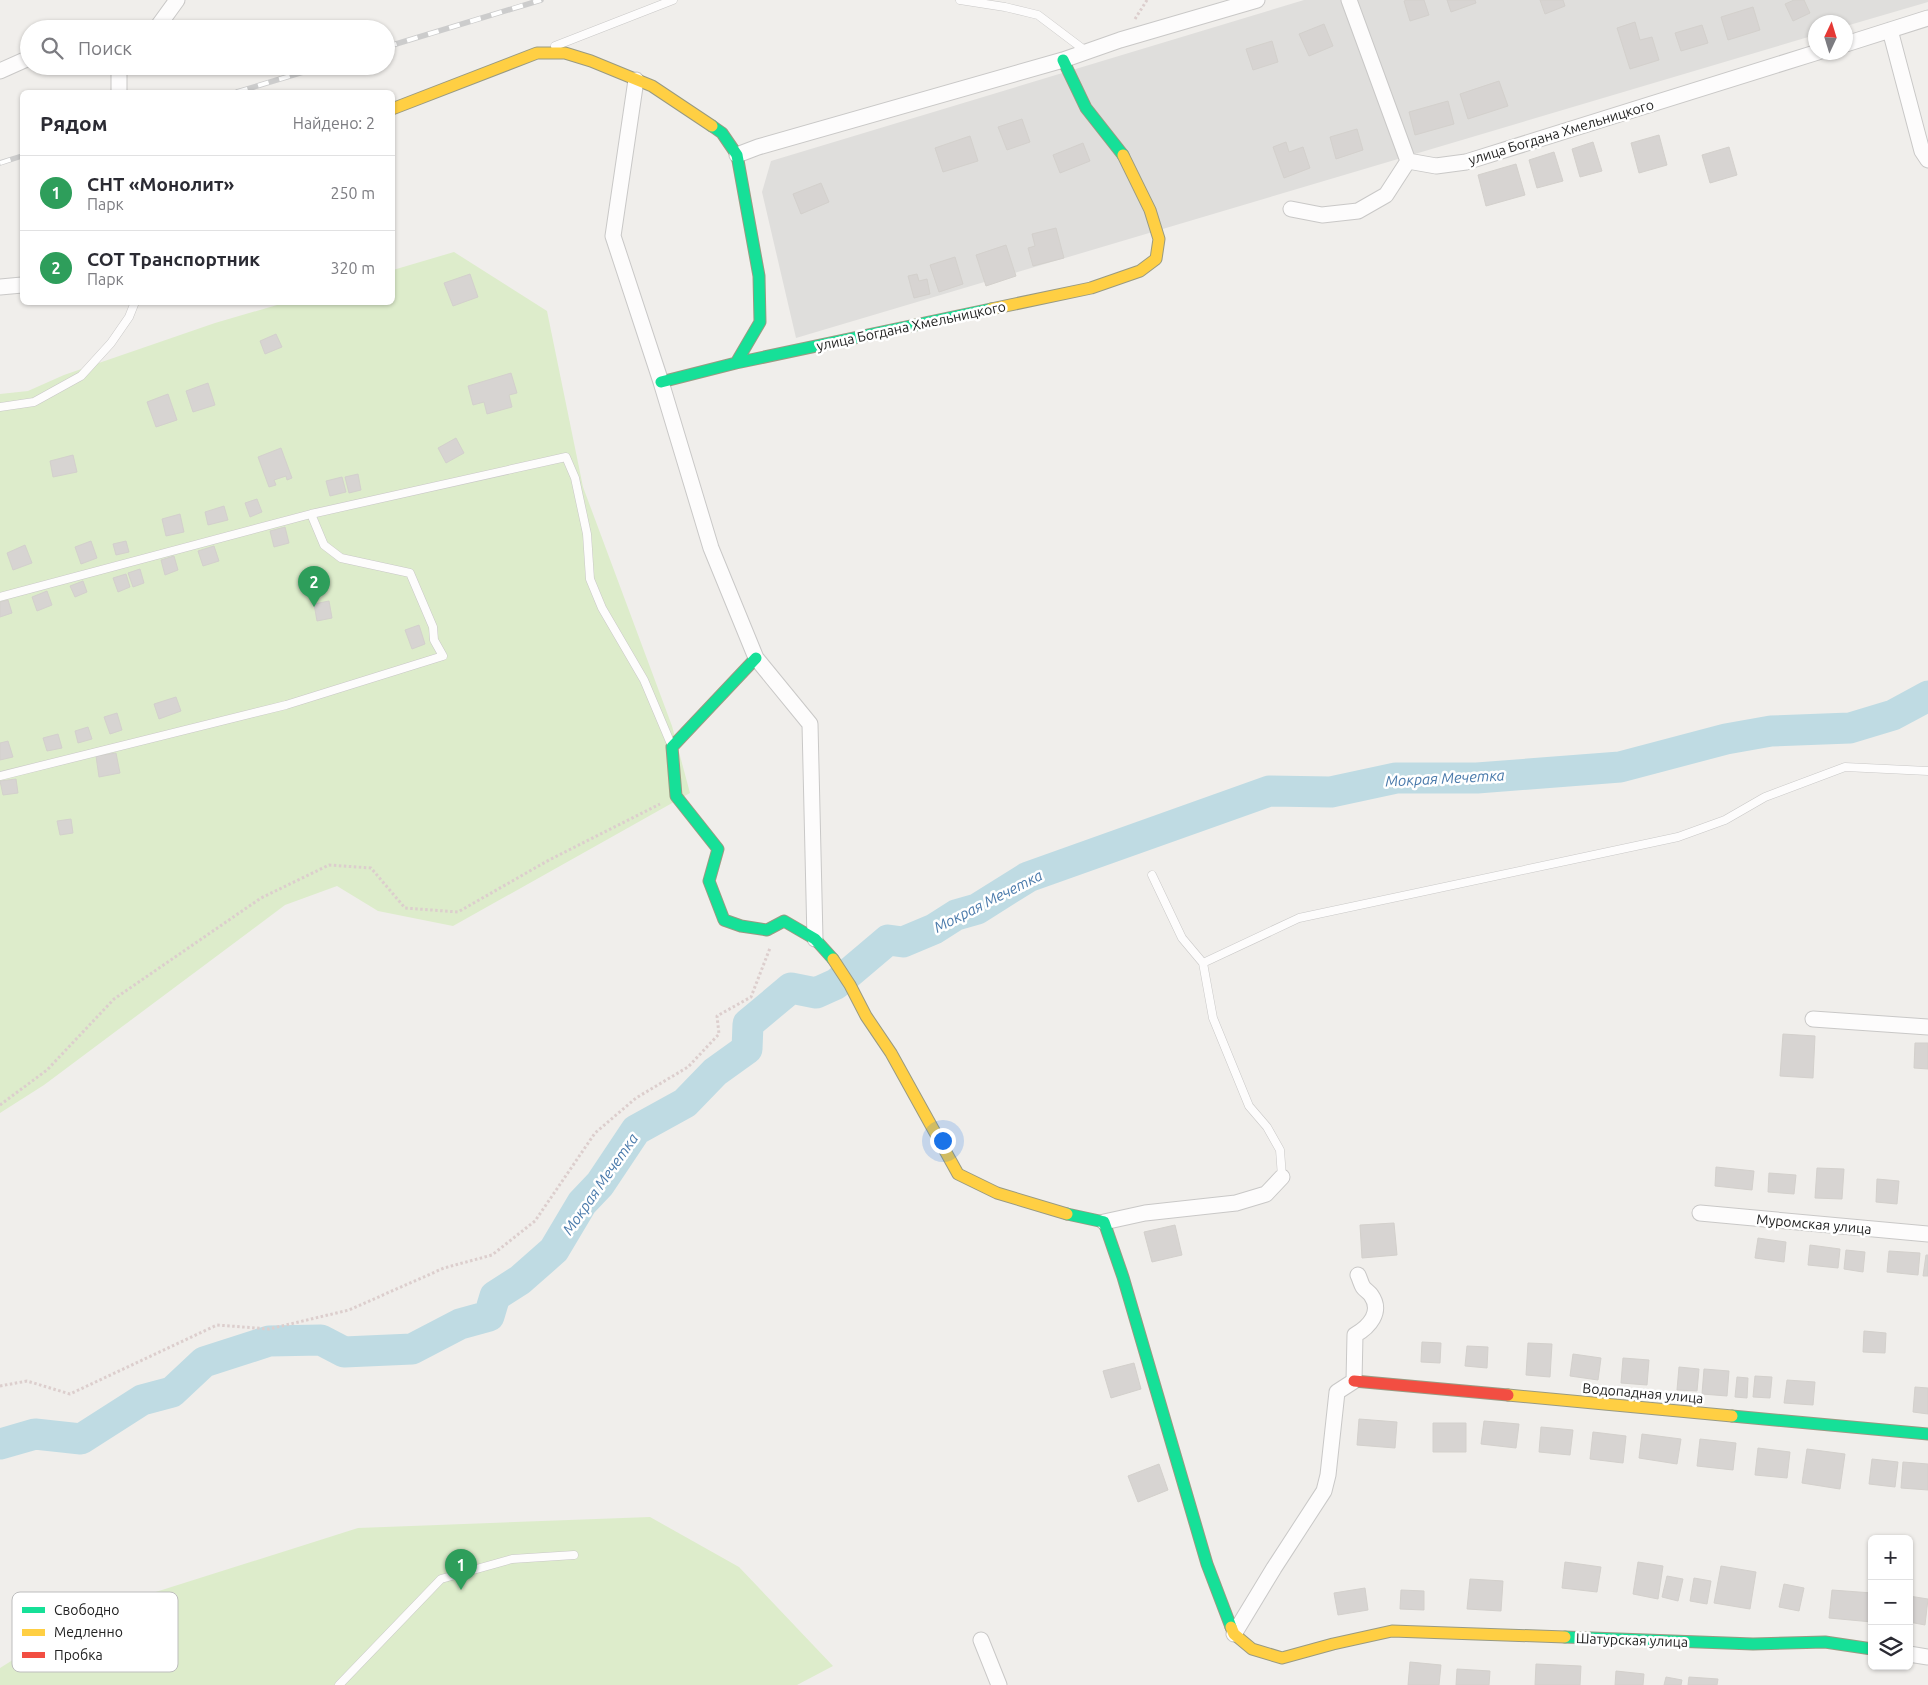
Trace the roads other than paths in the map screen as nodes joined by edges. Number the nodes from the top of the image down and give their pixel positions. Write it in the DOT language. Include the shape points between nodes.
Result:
graph roads {
  1 [pos="177,0"];
  2 [pos="673,0"];
  3 [pos="960,0"];
  4 [pos="1257,0"];
  5 [pos="1349,0"];
  6 [pos="1928,18"];
  7 [pos="163,20"];
  8 [pos="1890,30"];
  9 [pos="1853,42"];
  10 [pos="1087,52"];
  11 [pos="537,53"];
  12 [pos="1808,55"];
  13 [pos="1063,60"];
  14 [pos="20,62"];
  15 [pos="0,70"];
  16 [pos="120,75"];
  17 [pos="636,80"];
  18 [pos="119,90"];
  19 [pos="395,108"];
  20 [pos="737,154"];
  21 [pos="1928,160"];
  22 [pos="1408,161"];
  23 [pos="1291,209"];
  24 [pos="20,285"];
  25 [pos="0,287"];
  26 [pos="134,305"];
  27 [pos="736,363"];
  28 [pos="661,382"];
  29 [pos="0,407"];
  30 [pos="311,514"];
  31 [pos="0,597"];
  32 [pos="756,658"];
  33 [pos="672,746"];
  34 [pos="1928,771"];
  35 [pos="0,776"];
  36 [pos="1152,875"];
  37 [pos="815,939"];
  38 [pos="1203,963"];
  39 [pos="1813,1019"];
  40 [pos="1928,1027"];
  41 [pos="1282,1177"];
  42 [pos="1700,1213"];
  43 [pos="1104,1222"];
  44 [pos="1928,1234"];
  45 [pos="1358,1275"];
  46 [pos="1354,1381"];
  47 [pos="1928,1434"];
  48 [pos="574,1555"];
  49 [pos="1234,1634"];
  50 [pos="981,1640"];
  51 [pos="1868,1648"];
  52 [pos="1913,1655"];
  53 [pos="1928,1657"];
  54 [pos="339,1685"];
  55 [pos="999,1685"];
  1 -- 7 [label="street"];
  2 -- 11 [label="lane"];
  3 -- 10 [label="lane" via="1038,15"];
  4 -- 10 [label="street"];
  5 -- 22 [label="street"];
  6 -- 8 [label="street"];
  8 -- 9 [label="street"];
  8 -- 21 [label="street" via="1922,151"];
  10 -- 13 [label="street"];
  11 -- 17 [label="street" via="565,53"];
  11 -- 19 [label="street"];
  12 -- 22 [label="street, улица Богдана Хмельницкого" via="1466,162 1436,166"];
  13 -- 20 [label="street"];
  13 -- 27 [label="street, улица Богдана Хмельницкого" via="1086,108 1124,156 1150,210 1159,239 1156,259 1140,271 1091,288"];
  14 -- 15 [label="street"];
  16 -- 18 [label="street"];
  17 -- 20 [label="street" via="652,86 722,133"];
  17 -- 28 [label="street" via="614,236"];
  20 -- 27 [label="street" via="759,276 760,322"];
  22 -- 23 [label="street" via="1386,195 1358,211 1322,215"];
  24 -- 25 [label="street"];
  26 -- 29 [label="lane" via="111,343 82,376 34,402"];
  27 -- 28 [label="street, улица Богдана Хмельницкого"];
  28 -- 32 [label="street" via="711,548"];
  30 -- 31 [label="lane"];
  30 -- 33 [label="lane" via="566,457 575,478 587,534 590,578 602,608 644,680"];
  30 -- 35 [label="lane" via="324,545 341,558 410,573 443,656 286,705"];
  32 -- 33 [label="street"];
  32 -- 37 [label="street" via="810,724"];
  33 -- 37 [label="street" via="676,796 718,849 709,881 724,920 767,930 784,921"];
  34 -- 38 [label="lane" via="1845,767 1765,797 1725,820 1678,837 1299,918"];
  36 -- 38 [label="lane" via="1182,938"];
  37 -- 43 [label="street" via="838,965 958,1174 997,1193"];
  38 -- 41 [label="lane" via="1213,1018 1249,1106 1267,1127 1280,1150"];
  39 -- 40 [label="street"];
  41 -- 43 [label="street" via="1266,1194 1236,1203 1145,1213"];
  42 -- 44 [label="street, Муромская улица"];
  43 -- 49 [label="street" via="1124,1277 1207,1564"];
  45 -- 46 [label="street" via="1375,1304 1374,1319 1355,1336"];
  46 -- 47 [label="street, Водопадная улица"];
  46 -- 49 [label="street" via="1337,1392 1324,1491"];
  48 -- 54 [label="lane" via="512,1559 442,1579"];
  49 -- 51 [label="street, Шатурская улица" via="1252,1649 1282,1658 1392,1631 1753,1644 1825,1642"];
  50 -- 55 [label="street"];
  52 -- 53 [label="street"];
}
